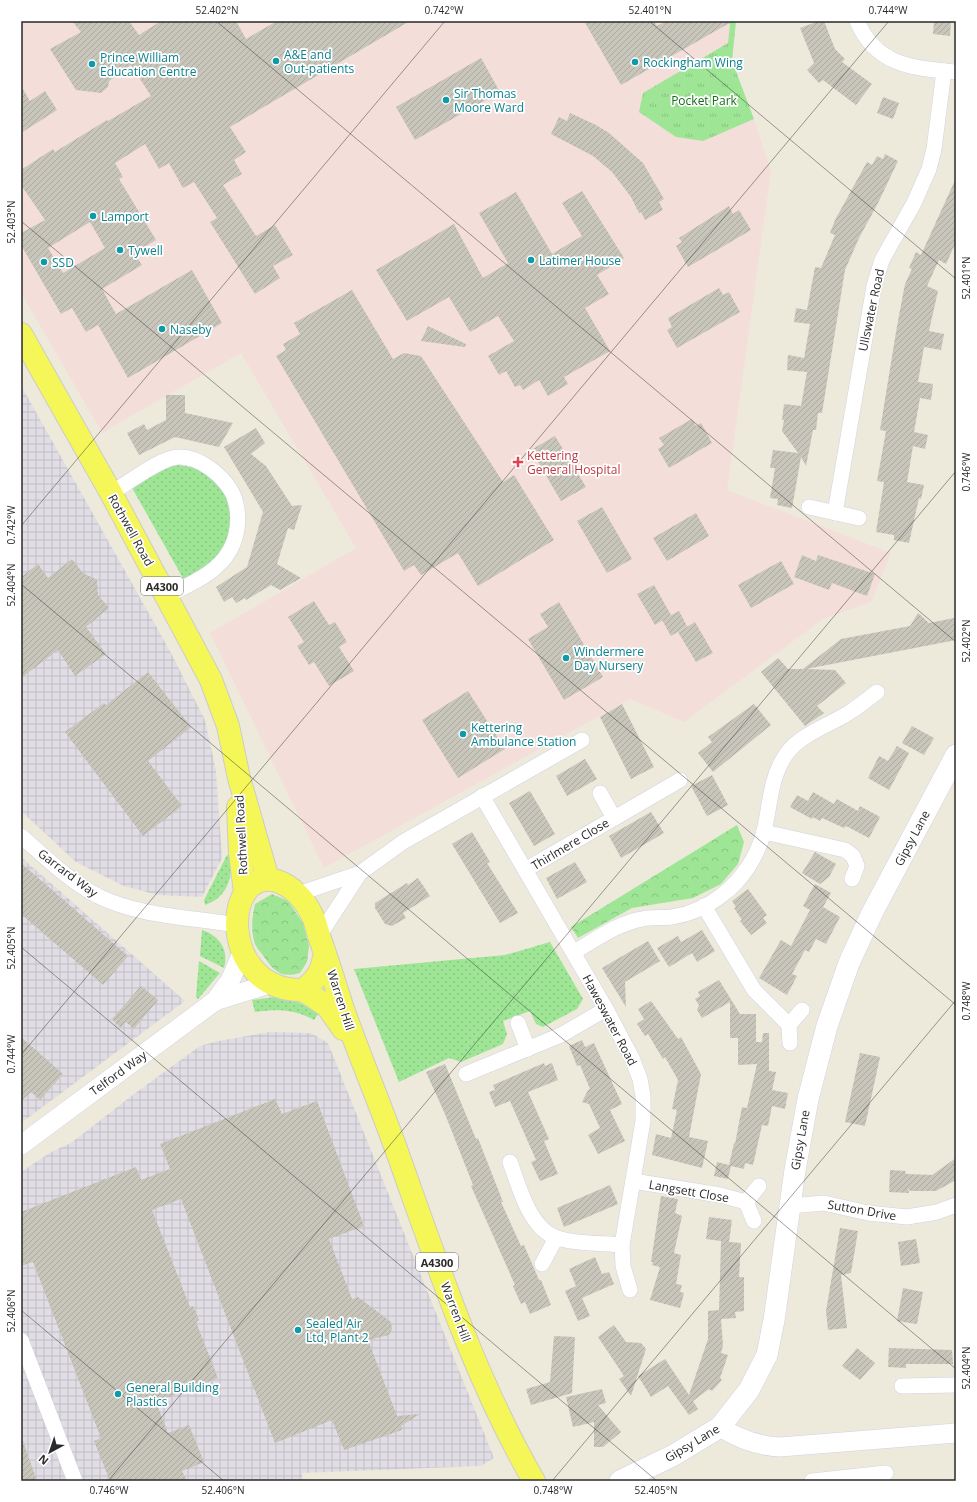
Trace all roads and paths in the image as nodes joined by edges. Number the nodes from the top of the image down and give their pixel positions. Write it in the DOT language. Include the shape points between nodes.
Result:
graph roads {
  1 [pos="857,21"];
  2 [pos="950,71"];
  3 [pos="21,334"];
  4 [pos="111,493"];
  5 [pos="809,507"];
  6 [pos="835,513"];
  7 [pos="859,518"];
  8 [pos="167,596"];
  9 [pos="877,692"];
  10 [pos="582,740"];
  11 [pos="956,756"];
  12 [pos="238,778"];
  13 [pos="680,780"];
  14 [pos="600,793"];
  15 [pos="482,796"];
  16 [pos="614,818"];
  17 [pos="764,832"];
  18 [pos="21,836"];
  19 [pos="525,870"];
  20 [pos="360,873"];
  21 [pos="268,879"];
  22 [pos="852,879"];
  23 [pos="245,892"];
  24 [pos="298,894"];
  25 [pos="704,906"];
  26 [pos="236,925"];
  27 [pos="322,945"];
  28 [pos="574,952"];
  29 [pos="242,953"];
  30 [pos="268,984"];
  31 [pos="303,990"];
  32 [pos="215,1001"];
  33 [pos="606,1009"];
  34 [pos="802,1010"];
  35 [pos="518,1023"];
  36 [pos="789,1025"];
  37 [pos="790,1043"];
  38 [pos="356,1048"];
  39 [pos="528,1048"];
  40 [pos="466,1074"];
  41 [pos="21,1145"];
  42 [pos="510,1162"];
  43 [pos="633,1181"];
  44 [pos="759,1186"];
  45 [pos="746,1202"];
  46 [pos="956,1205"];
  47 [pos="790,1206"];
  48 [pos="754,1220"];
  49 [pos="556,1238"];
  50 [pos="622,1245"];
  51 [pos="542,1264"];
  52 [pos="630,1290"];
  53 [pos="21,1340"];
  54 [pos="956,1385"];
  55 [pos="902,1386"];
  56 [pos="720,1427"];
  57 [pos="956,1434"];
  58 [pos="886,1473"];
  59 [pos="857,1479"];
  60 [pos="75,1481"];
  61 [pos="534,1481"];
  62 [pos="620,1481"];
  63 [pos="812,1481"];
  1 -- 2 [label="street" via="870,43 891,60 917,68"];
  2 -- 6 [label="street, Ullswater Road" via="929,169 914,203 882,260 874,286"];
  3 -- 4 [label="main road, Rothwell Road / A4300"];
  4 -- 8 [label="main road, Rothwell Road / A4300"];
  4 -- 8 [label="street" via="172,458 193,459 209,467 224,481 235,499 239,518 230,551 207,575"];
  5 -- 6 [label="street"];
  6 -- 7 [label="street"];
  8 -- 12 [label="main road, Rothwell Road / A4300" via="211,680 228,726"];
  9 -- 17 [label="street" via="791,748 773,780"];
  10 -- 15 [label="street"];
  11 -- 47 [label="main road, Gipsy Lane" via="872,913 837,993 808,1099"];
  12 -- 21 [label="main road, Rothwell Road / A4300"];
  12 -- 23 [label="main road, Rothwell Road / A4300"];
  13 -- 16 [label="street, Thirlmere Close"];
  14 -- 16 [label="street, Thirlmere Close"];
  15 -- 19 [label="street, Haweswater Road"];
  15 -- 20 [label="street" via="403,842"];
  16 -- 19 [label="street, Thirlmere Close"];
  17 -- 22 [label="street" via="845,850 858,866"];
  17 -- 25 [label="street" via="755,857 736,883"];
  18 -- 26 [label="street, Garrard Way" via="78,883 120,905 163,916"];
  19 -- 28 [label="street, Haweswater Road"];
  20 -- 24 [label="street"];
  20 -- 27 [label="street"];
  21 -- 23 [label="main road" via="256,881"];
  21 -- 24 [label="main road, A4300" via="286,884"];
  23 -- 26 [label="main road, A4300" via="238,910"];
  24 -- 27 [label="main road, A4300" via="312,914"];
  25 -- 28 [label="street" via="689,913 642,919 627,924"];
  25 -- 36 [label="street" via="754,990"];
  26 -- 29 [label="main road, A4300"];
  27 -- 31 [label="main road" via="321,972"];
  27 -- 38 [label="main road, Warren Hill / A4300"];
  28 -- 33 [label="street, Haweswater Road"];
  29 -- 30 [label="main road, A4300" via="252,969"];
  29 -- 32 [label="street, Telford Way" via="231,979"];
  30 -- 31 [label="main road, A4300" via="283,990"];
  30 -- 32 [label="street, Telford Way"];
  31 -- 38 [label="main road, Warren Hill / A4300" via="327,1006"];
  32 -- 41 [label="street, Telford Way"];
  33 -- 39 [label="street" via="561,1035"];
  33 -- 43 [label="street, Haweswater Road" via="632,1058 641,1085 643,1121"];
  34 -- 36 [label="street"];
  35 -- 39 [label="street"];
  36 -- 37 [label="street"];
  38 -- 61 [label="main road, Warren Hill / A4300" via="384,1113 474,1359 518,1453"];
  39 -- 40 [label="street"];
  42 -- 49 [label="street" via="523,1200 538,1223 548,1234"];
  43 -- 45 [label="street, Langsett Close" via="720,1195"];
  43 -- 50 [label="street, Haweswater Road"];
  44 -- 45 [label="street, Langsett Close"];
  45 -- 48 [label="street, Langsett Close"];
  46 -- 47 [label="street, Sutton Drive" via="937,1212 907,1217 868,1213 824,1203"];
  47 -- 56 [label="main road, Gipsy Lane" via="767,1355 749,1390"];
  49 -- 50 [label="street"];
  49 -- 51 [label="street"];
  50 -- 52 [label="street, Haweswater Road" via="622,1266"];
  53 -- 60 [label="street"];
  54 -- 55 [label="street"];
  56 -- 57 [label="street" via="744,1440 763,1446 780,1447"];
  56 -- 62 [label="main road, Gipsy Lane" via="674,1455"];
  58 -- 59 [label="street"];
  59 -- 63 [label="street"];
}
